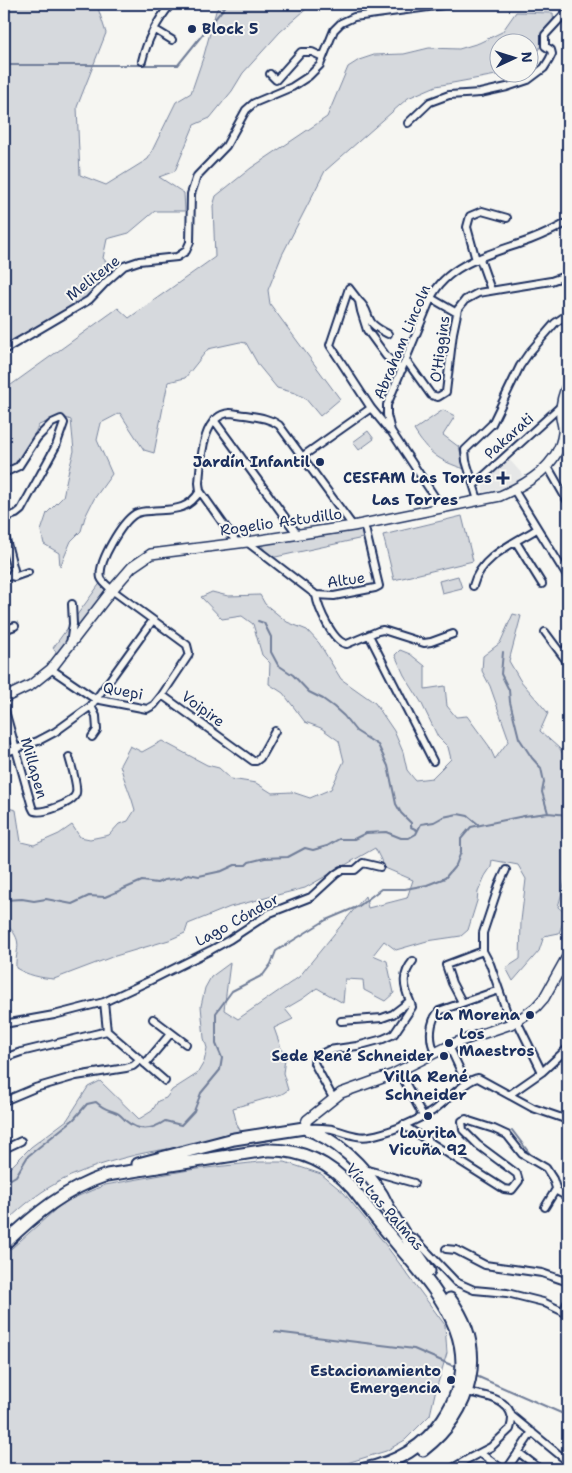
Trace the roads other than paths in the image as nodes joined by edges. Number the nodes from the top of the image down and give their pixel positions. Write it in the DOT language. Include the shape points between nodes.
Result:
graph roads {
  1 [pos="171,4"];
  2 [pos="451,4"];
  3 [pos="568,10"];
  4 [pos="154,29"];
  5 [pos="172,40"];
  6 [pos="323,57"];
  7 [pos="142,62"];
  8 [pos="270,74"];
  9 [pos="408,123"];
  10 [pos="507,218"];
  11 [pos="568,222"];
  12 [pos="478,260"];
  13 [pos="568,275"];
  14 [pos="492,290"];
  15 [pos="431,298"];
  16 [pos="359,301"];
  17 [pos="457,313"];
  18 [pos="568,314"];
  19 [pos="388,334"];
  20 [pos="4,350"];
  21 [pos="406,360"];
  22 [pos="402,370"];
  23 [pos="568,384"];
  24 [pos="561,406"];
  25 [pos="371,408"];
  26 [pos="214,420"];
  27 [pos="391,431"];
  28 [pos="566,433"];
  29 [pos="303,456"];
  30 [pos="548,467"];
  31 [pos="4,473"];
  32 [pos="474,485"];
  33 [pos="514,490"];
  34 [pos="200,491"];
  35 [pos="478,500"];
  36 [pos="568,502"];
  37 [pos="442,508"];
  38 [pos="4,518"];
  39 [pos="364,524"];
  40 [pos="354,526"];
  41 [pos="538,529"];
  42 [pos="4,532"];
  43 [pos="298,535"];
  44 [pos="247,542"];
  45 [pos="516,542"];
  46 [pos="236,543"];
  47 [pos="28,572"];
  48 [pos="7,577"];
  49 [pos="568,578"];
  50 [pos="542,584"];
  51 [pos="473,586"];
  52 [pos="112,590"];
  53 [pos="316,595"];
  54 [pos="72,604"];
  55 [pos="152,620"];
  56 [pos="15,626"];
  57 [pos="4,630"];
  58 [pos="545,632"];
  59 [pos="453,634"];
  60 [pos="368,635"];
  61 [pos="70,645"];
  62 [pos="568,647"];
  63 [pos="561,653"];
  64 [pos="568,663"];
  65 [pos="51,669"];
  66 [pos="162,695"];
  67 [pos="4,698"];
  68 [pos="95,699"];
  69 [pos="91,706"];
  70 [pos="4,708"];
  71 [pos="275,731"];
  72 [pos="92,737"];
  73 [pos="16,750"];
  74 [pos="4,753"];
  75 [pos="69,757"];
  76 [pos="433,761"];
  77 [pos="380,866"];
  78 [pos="506,870"];
  79 [pos="484,951"];
  80 [pos="568,955"];
  81 [pos="414,961"];
  82 [pos="560,972"];
  83 [pos="568,978"];
  84 [pos="499,990"];
  85 [pos="410,1001"];
  86 [pos="104,1002"];
  87 [pos="462,1002"];
  88 [pos="153,1018"];
  89 [pos="341,1021"];
  90 [pos="514,1022"];
  91 [pos="4,1024"];
  92 [pos="107,1031"];
  93 [pos="171,1033"];
  94 [pos="186,1044"];
  95 [pos="449,1046"];
  96 [pos="568,1048"];
  97 [pos="434,1052"];
  98 [pos="4,1058"];
  99 [pos="142,1062"];
  100 [pos="399,1071"];
  101 [pos="542,1072"];
  102 [pos="465,1079"];
  103 [pos="165,1081"];
  104 [pos="509,1095"];
  105 [pos="333,1098"];
  106 [pos="4,1101"];
  107 [pos="423,1116"];
  108 [pos="568,1120"];
  109 [pos="403,1126"];
  110 [pos="304,1128"];
  111 [pos="22,1141"];
  112 [pos="4,1150"];
  113 [pos="138,1164"];
  114 [pos="360,1168"];
  115 [pos="414,1183"];
  116 [pos="556,1189"];
  117 [pos="568,1197"];
  118 [pos="545,1207"];
  119 [pos="402,1232"];
  120 [pos="4,1234"];
  121 [pos="4,1244"];
  122 [pos="446,1249"];
  123 [pos="429,1271"];
  124 [pos="568,1282"];
  125 [pos="568,1301"];
  126 [pos="566,1313"];
  127 [pos="466,1392"];
  128 [pos="512,1416"];
  129 [pos="532,1432"];
  130 [pos="518,1452"];
  131 [pos="480,1453"];
  132 [pos="568,1462"];
  133 [pos="364,1469"];
  134 [pos="390,1469"];
  135 [pos="451,1469"];
  136 [pos="502,1469"];
  137 [pos="507,1469"];
  138 [pos="540,1469"];
  1 -- 4 [label="street"];
  2 -- 6 [label="street, Melitene" via="345,20 334,30"];
  3 -- 9 [label="street" via="545,35 545,46 552,54 550,60 528,80 480,93 449,94 430,102"];
  4 -- 5 [label="street"];
  4 -- 7 [label="street"];
  6 -- 8 [label="street" via="301,52 276,80"];
  6 -- 20 [label="street, Melitene" via="309,76 292,88 254,103 246,110 226,146 197,176 191,194 190,242 186,251 177,257 124,266 89,300"];
  10 -- 12 [label="street" via="482,211 470,216 467,227"];
  11 -- 12 [label="street, Abraham Lincoln"];
  12 -- 14 [label="street"];
  12 -- 15 [label="street, Abraham Lincoln" via="446,278"];
  13 -- 14 [label="street, O'Higgins" via="551,281"];
  14 -- 17 [label="street, O'Higgins" via="468,297"];
  15 -- 17 [label="street"];
  15 -- 21 [label="street, Abraham Lincoln"];
  16 -- 19 [label="street" via="376,328"];
  16 -- 22 [label="street" via="367,330 386,356"];
  16 -- 25 [label="street" via="349,288 330,345"];
  17 -- 21 [label="street, O'Higgins" via="446,392 438,397 431,395"];
  18 -- 32 [label="street" via="555,323 529,353 492,424 465,450"];
  21 -- 22 [label="street, Abraham Lincoln"];
  22 -- 27 [label="street, Abraham Lincoln" via="387,405 386,415"];
  23 -- 24 [label="street"];
  24 -- 28 [label="street, Rogelio Astudillo"];
  24 -- 32 [label="street, Pakarati"];
  25 -- 27 [label="street"];
  25 -- 29 [label="street"];
  26 -- 29 [label="street" via="230,413 275,422"];
  26 -- 34 [label="street" via="206,435"];
  26 -- 43 [label="street"];
  27 -- 37 [label="street, Abraham Lincoln"];
  28 -- 30 [label="street, Rogelio Astudillo"];
  29 -- 40 [label="street"];
  30 -- 33 [label="street, Rogelio Astudillo"];
  30 -- 36 [label="street"];
  31 -- 38 [label="street" via="19,466 52,422 61,419 64,422 56,446 20,510"];
  32 -- 35 [label="street"];
  33 -- 35 [label="street, Rogelio Astudillo"];
  33 -- 41 [label="street"];
  34 -- 46 [label="street"];
  34 -- 52 [label="street" via="195,500 184,507 142,512 127,520 102,566 102,579"];
  35 -- 37 [label="street, Rogelio Astudillo"];
  37 -- 39 [label="street, Rogelio Astudillo"];
  39 -- 40 [label="street, Rogelio Astudillo"];
  39 -- 53 [label="street, Altue" via="379,586 334,596"];
  40 -- 43 [label="street, Rogelio Astudillo"];
  41 -- 45 [label="street"];
  41 -- 49 [label="street"];
  42 -- 48 [label="street" via="14,570"];
  43 -- 44 [label="street, Rogelio Astudillo"];
  44 -- 46 [label="street, Rogelio Astudillo"];
  44 -- 53 [label="street"];
  45 -- 50 [label="street"];
  45 -- 51 [label="street" via="490,558 475,576"];
  46 -- 52 [label="street, Rogelio Astudillo" via="151,554 132,567"];
  47 -- 48 [label="street"];
  52 -- 55 [label="street, Voipire"];
  52 -- 61 [label="street, Rogelio Astudillo"];
  53 -- 60 [label="street" via="320,609 342,644"];
  54 -- 61 [label="street"];
  55 -- 66 [label="street, Voipire" via="179,637 189,649 188,656"];
  55 -- 68 [label="street"];
  56 -- 57 [label="street"];
  58 -- 63 [label="street"];
  59 -- 60 [label="street" via="424,643 382,630"];
  60 -- 76 [label="street"];
  61 -- 65 [label="street, Rogelio Astudillo"];
  62 -- 63 [label="street"];
  63 -- 64 [label="street"];
  65 -- 67 [label="street, Rogelio Astudillo" via="31,685"];
  65 -- 68 [label="street, Quepi"];
  66 -- 68 [label="street, Quepi" via="154,706 146,709"];
  66 -- 71 [label="street, Voipire" via="252,760 260,758"];
  68 -- 69 [label="street"];
  69 -- 72 [label="street" via="97,730"];
  69 -- 73 [label="street" via="55,732"];
  70 -- 73 [label="street, Millapen"];
  73 -- 74 [label="street"];
  73 -- 75 [label="street, Millapen" via="32,807 38,812 58,807 76,794"];
  77 -- 86 [label="street, Lago Cóndor" via="364,863 355,870 342,870 310,897 270,913 211,950"];
  78 -- 79 [label="street" via="483,933"];
  79 -- 84 [label="street"];
  79 -- 87 [label="street" via="446,965"];
  80 -- 82 [label="street"];
  81 -- 85 [label="street" via="404,978"];
  82 -- 83 [label="street"];
  82 -- 90 [label="street" via="536,1007"];
  84 -- 87 [label="street"];
  84 -- 90 [label="street"];
  85 -- 89 [label="street" via="382,1018"];
  85 -- 105 [label="street" via="412,1007 394,1034 357,1046 329,1050 315,1057 314,1063"];
  86 -- 91 [label="street, Lago Cóndor"];
  86 -- 92 [label="street"];
  87 -- 97 [label="street" via="439,1011 435,1016 431,1038"];
  88 -- 93 [label="street"];
  90 -- 95 [label="street"];
  90 -- 101 [label="street"];
  92 -- 98 [label="street"];
  92 -- 99 [label="street"];
  93 -- 94 [label="street"];
  93 -- 99 [label="street"];
  95 -- 97 [label="street"];
  95 -- 102 [label="street"];
  96 -- 101 [label="street"];
  97 -- 100 [label="street"];
  99 -- 103 [label="street"];
  99 -- 106 [label="street" via="126,1068 76,1076"];
  100 -- 105 [label="street"];
  100 -- 107 [label="street"];
  101 -- 104 [label="street"];
  102 -- 104 [label="street" via="478,1078"];
  102 -- 107 [label="street" via="444,1103"];
  104 -- 108 [label="street" via="533,1108"];
  105 -- 110 [label="street" via="307,1120"];
  107 -- 109 [label="street"];
  109 -- 110 [label="street" via="366,1137"];
  109 -- 116 [label="street" via="509,1191 514,1189 519,1177 482,1149 463,1130 462,1121 466,1119 494,1128 507,1135 522,1154 546,1168"];
  110 -- 113 [label="highway" via="234,1139"];
  110 -- 114 [label="highway" via="330,1140"];
  111 -- 112 [label="street"];
  113 -- 120 [label="highway, Vía Las Palmas" via="97,1171 66,1185 43,1199"];
  113 -- 123 [label="highway, Vía Las Palmas" via="265,1144 292,1145 310,1150 327,1157 350,1174"];
  114 -- 115 [label="street"];
  114 -- 119 [label="highway" via="381,1194"];
  116 -- 117 [label="street"];
  116 -- 118 [label="street"];
  119 -- 123 [label="highway"];
  119 -- 126 [label="street" via="415,1239 456,1282 474,1290 507,1292 543,1302"];
  121 -- 133 [label="highway, Vía Las Palmas" via="63,1194 107,1176 267,1150 300,1153 325,1164 352,1188 434,1289 454,1321 460,1347 459,1383 441,1422 405,1455"];
  122 -- 124 [label="street" via="456,1250 485,1265 542,1273"];
  123 -- 127 [label="highway, Vía Las Palmas" via="454,1304 466,1329 471,1356"];
  125 -- 126 [label="street"];
  127 -- 128 [label="street" via="503,1403"];
  127 -- 134 [label="highway, Vía Las Palmas" via="456,1417 439,1437 414,1458"];
  128 -- 129 [label="street"];
  128 -- 131 [label="street" via="510,1430 492,1447"];
  129 -- 130 [label="street"];
  129 -- 132 [label="street"];
  130 -- 137 [label="street"];
  130 -- 138 [label="street"];
  131 -- 135 [label="street"];
  131 -- 136 [label="street"];
}
